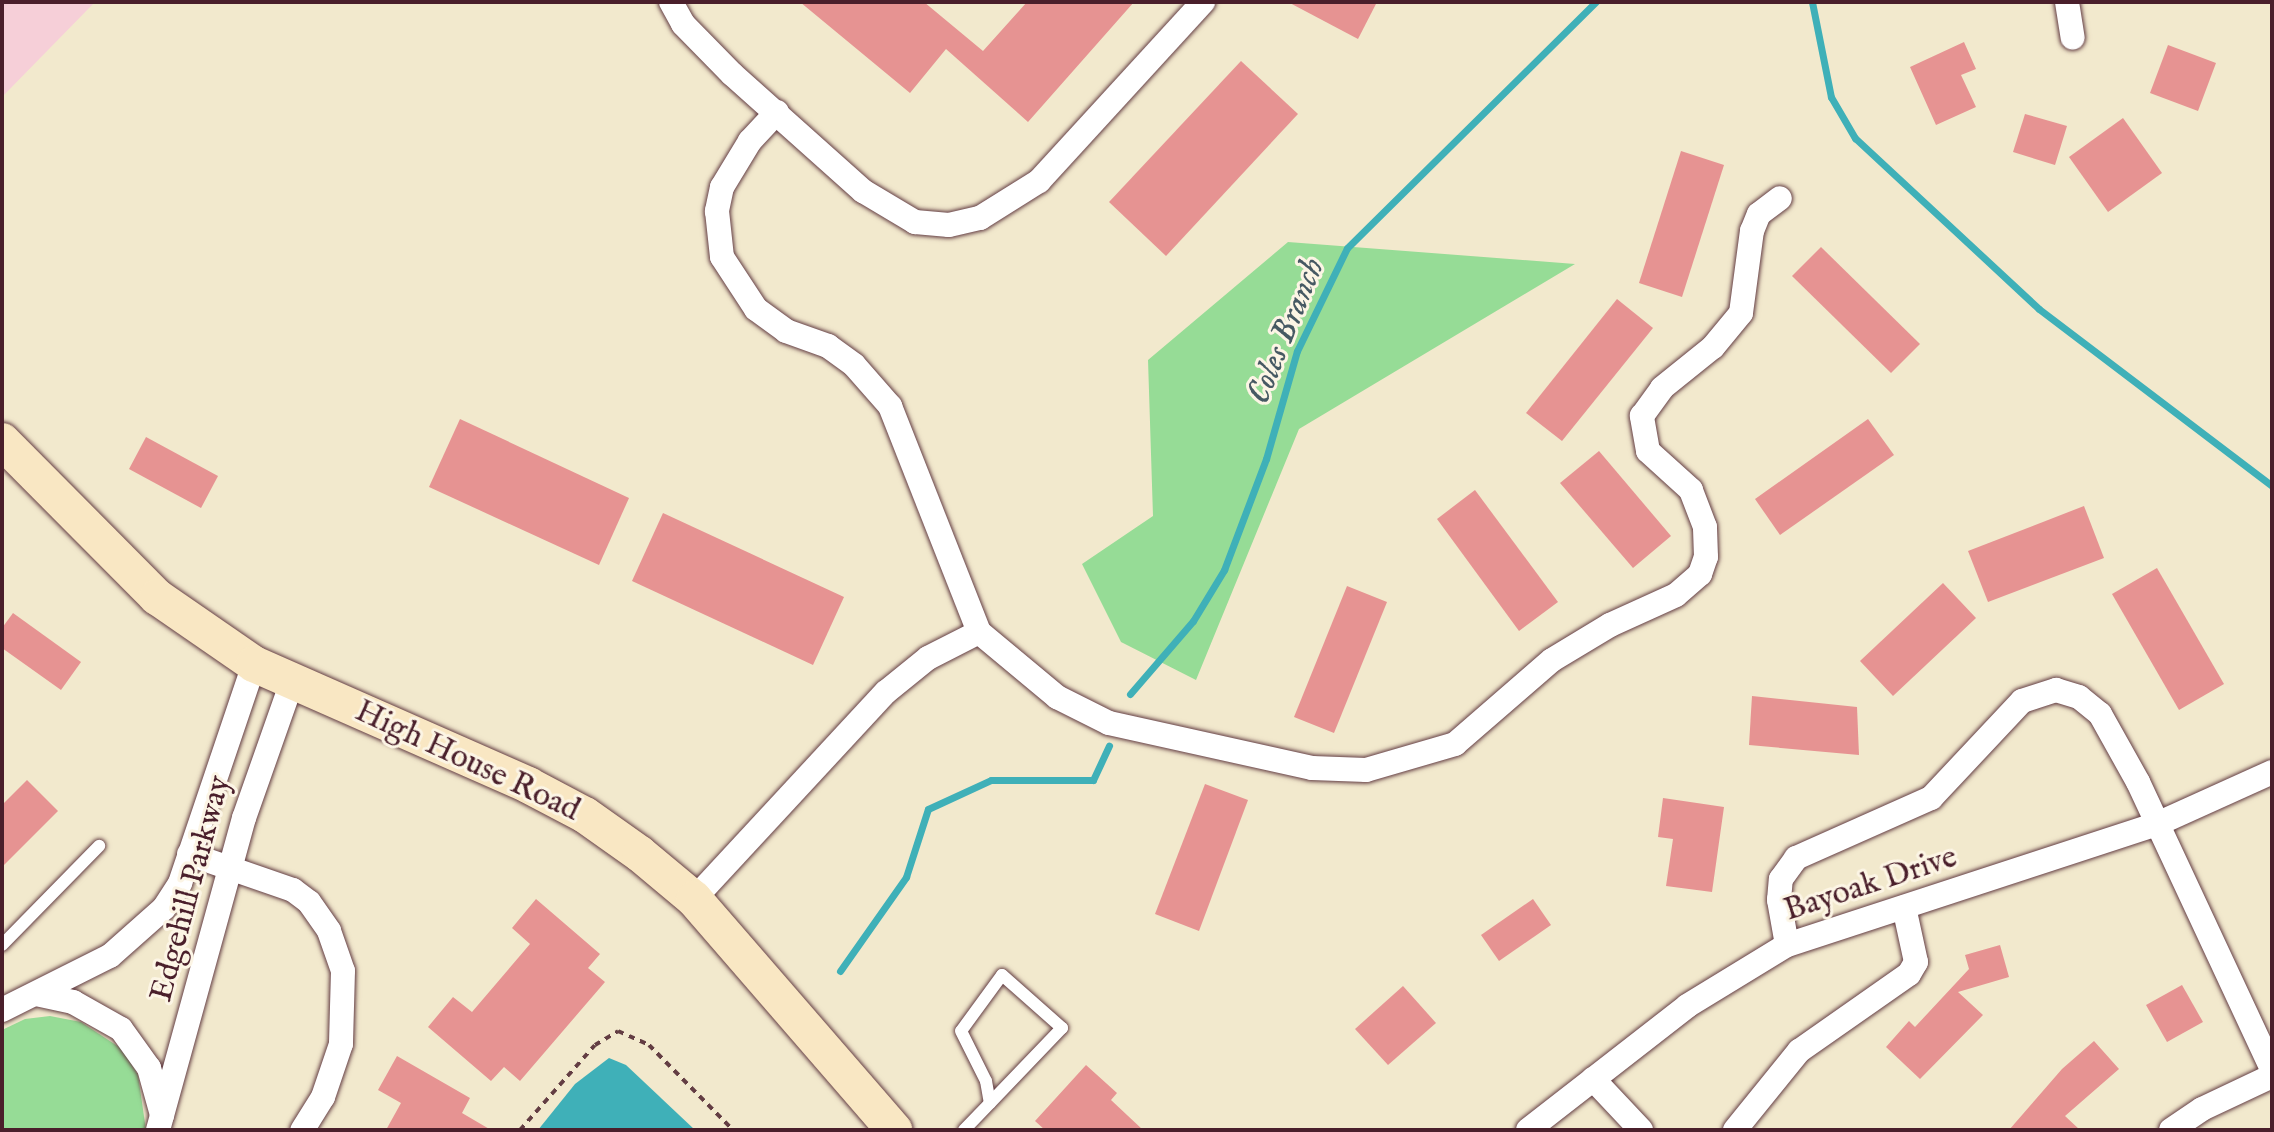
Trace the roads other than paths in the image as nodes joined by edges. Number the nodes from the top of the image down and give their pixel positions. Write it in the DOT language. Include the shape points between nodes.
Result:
graph roads {
  1 [pos="671,2"];
  2 [pos="1203,2"];
  3 [pos="2067,2"];
  4 [pos="2073,38"];
  5 [pos="777,112"];
  6 [pos="1780,198"];
  7 [pos="2,441"];
  8 [pos="979,632"];
  9 [pos="254,664"];
  10 [pos="292,682"];
  11 [pos="2272,772"];
  12 [pos="2157,824"];
  13 [pos="99,846"];
  14 [pos="189,854"];
  15 [pos="232,866"];
  16 [pos="694,899"];
  17 [pos="1904,907"];
  18 [pos="2,945"];
  19 [pos="1787,945"];
  20 [pos="36,994"];
  21 [pos="2,1010"];
  22 [pos="2272,1069"];
  23 [pos="2272,1076"];
  24 [pos="1593,1079"];
  25 [pos="990,1103"];
  26 [pos="160,1122"];
  27 [pos="302,1130"];
  28 [pos="894,1130"];
  29 [pos="964,1130"];
  30 [pos="1528,1130"];
  31 [pos="1641,1130"];
  32 [pos="1735,1130"];
  33 [pos="2171,1130"];
  1 -- 5 [label="street" via="692,34"];
  2 -- 5 [label="street" via="1039,181 980,218 949,225 915,222 892,211"];
  3 -- 4 [label="street"];
  5 -- 8 [label="street" via="750,141 722,187 717,211 722,257 756,309 786,331 845,359 890,406"];
  6 -- 8 [label="street" via="1759,214 1752,231 1741,313 1713,347 1662,388 1642,416 1648,451 1691,490 1705,527 1706,557 1700,574 1676,595 1610,625 1552,660 1455,744 1391,764 1340,770 1177,741 1109,723 1057,697"];
  7 -- 9 [label="main road, High House Road" via="157,597"];
  8 -- 16 [label="street" via="928,658 886,692"];
  9 -- 10 [label="main road, High House Road"];
  9 -- 14 [label="street, Edgehill Parkway"];
  10 -- 15 [label="street, Edgehill Parkway" via="258,770"];
  10 -- 16 [label="main road, High House Road" via="585,815"];
  11 -- 12 [label="street, Bayoak Drive"];
  12 -- 17 [label="street, Bayoak Drive"];
  12 -- 19 [label="street" via="2100,714 2079,697 2056,690 2038,693 2022,701 1931,798 1796,858 1781,879"];
  12 -- 22 [label="street"];
  13 -- 18 [label="lane"];
  14 -- 15 [label="street"];
  14 -- 20 [label="street, Edgehill Parkway" via="180,883 143,931 110,956"];
  15 -- 26 [label="street, Edgehill Parkway"];
  15 -- 27 [label="street" via="293,890 309,902 329,931 343,971 341,1044 323,1097"];
  16 -- 28 [label="main road, High House Road"];
  17 -- 19 [label="street, Bayoak Drive"];
  17 -- 32 [label="street" via="1916,962 1909,974 1799,1051"];
  19 -- 24 [label="street, Bayoak Drive" via="1698,998"];
  20 -- 21 [label="street, Edgehill Parkway"];
  20 -- 26 [label="street, Edgehill Parkway" via="73,1002 121,1029 149,1068"];
  23 -- 33 [label="street"];
  24 -- 30 [label="street, Bayoak Drive"];
  24 -- 31 [label="street"];
  25 -- 25 [label="lane" via="1062,1028 1002,975 961,1031 986,1081"];
  25 -- 29 [label="lane"];
}
